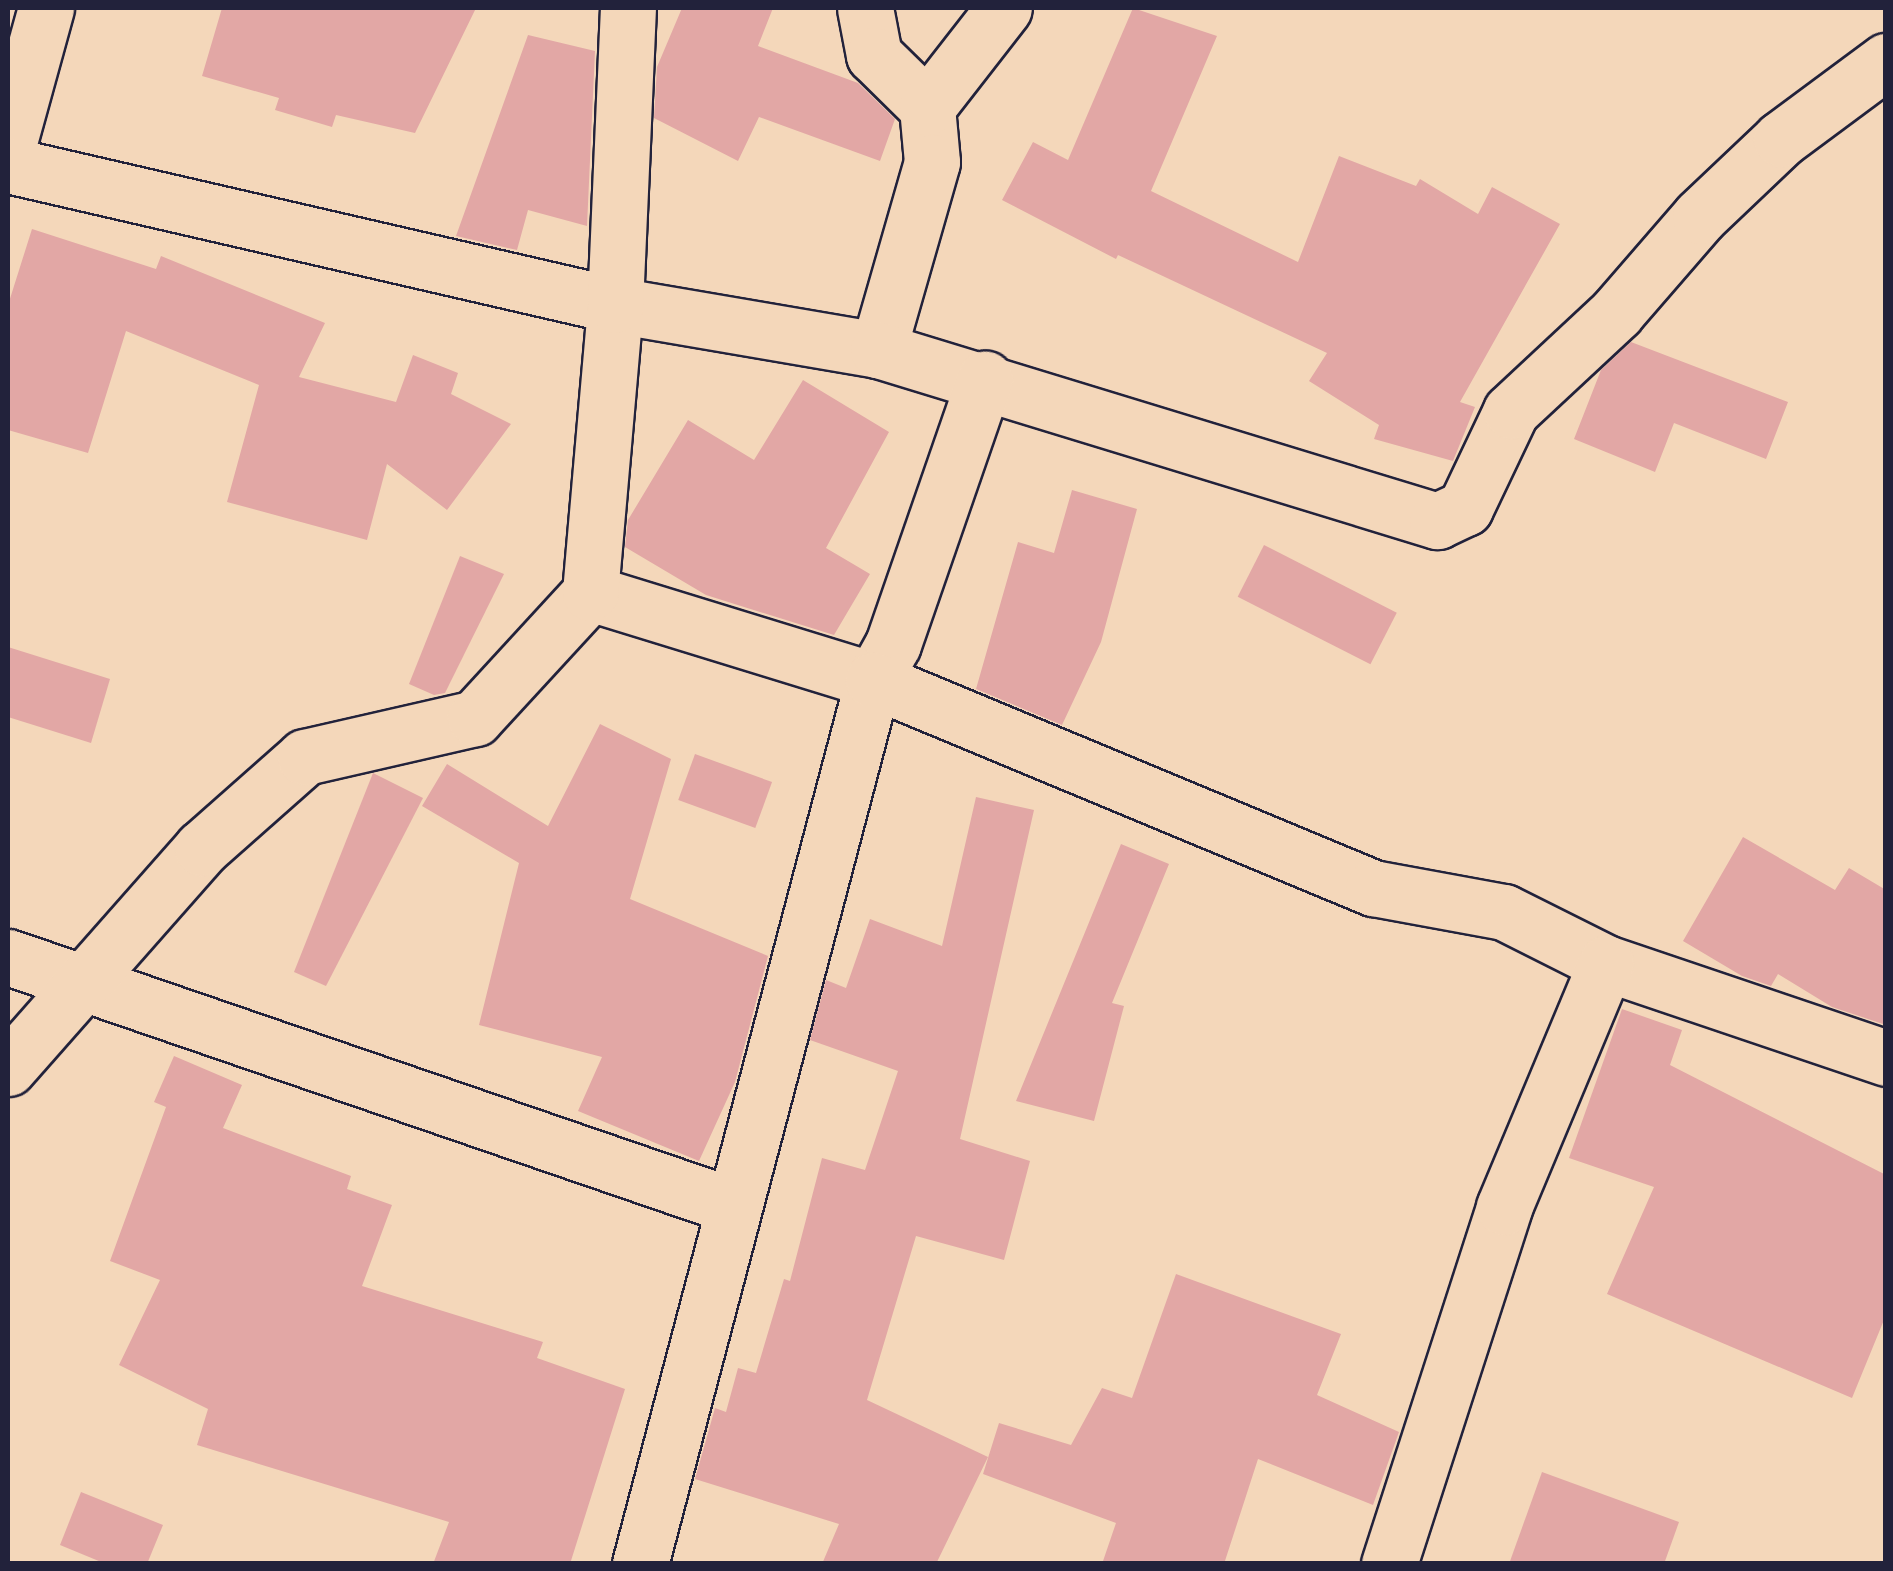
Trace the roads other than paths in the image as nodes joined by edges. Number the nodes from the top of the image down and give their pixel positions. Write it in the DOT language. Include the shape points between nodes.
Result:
graph roads {
  1 [pos="46,8"];
  2 [pos="628,8"];
  3 [pos="865,8"];
  4 [pos="1004,8"];
  5 [pos="1886,61"];
  6 [pos="927,106"];
  7 [pos="8,146"];
  8 [pos="8,165"];
  9 [pos="616,306"];
  10 [pos="878,350"];
  11 [pos="985,379"];
  12 [pos="590,593"];
  13 [pos="873,680"];
  14 [pos="8,957"];
  15 [pos="1606,962"];
  16 [pos="78,981"];
  17 [pos="1886,1058"];
  18 [pos="8,1068"];
  19 [pos="733,1206"];
  20 [pos="640,1564"];
  21 [pos="1389,1564"];
  1 -- 7 [label="street"];
  2 -- 9 [label="street"];
  3 -- 6 [label="street" via="874,55"];
  4 -- 6 [label="street"];
  5 -- 11 [label="street" via="1781,139 1700,216 1616,312 1511,411 1464,508 1437,521"];
  6 -- 10 [label="street" via="932,162"];
  8 -- 9 [label="street"];
  9 -- 10 [label="street"];
  9 -- 12 [label="street"];
  10 -- 11 [label="street"];
  11 -- 13 [label="street" via="893,644"];
  12 -- 13 [label="street"];
  12 -- 16 [label="street" via="476,718 305,757 202,848"];
  13 -- 15 [label="street" via="1373,888 1504,912"];
  13 -- 19 [label="street"];
  14 -- 16 [label="street"];
  15 -- 17 [label="street"];
  15 -- 21 [label="street" via="1504,1207"];
  16 -- 18 [label="street"];
  16 -- 19 [label="street"];
  19 -- 20 [label="street"];
}
